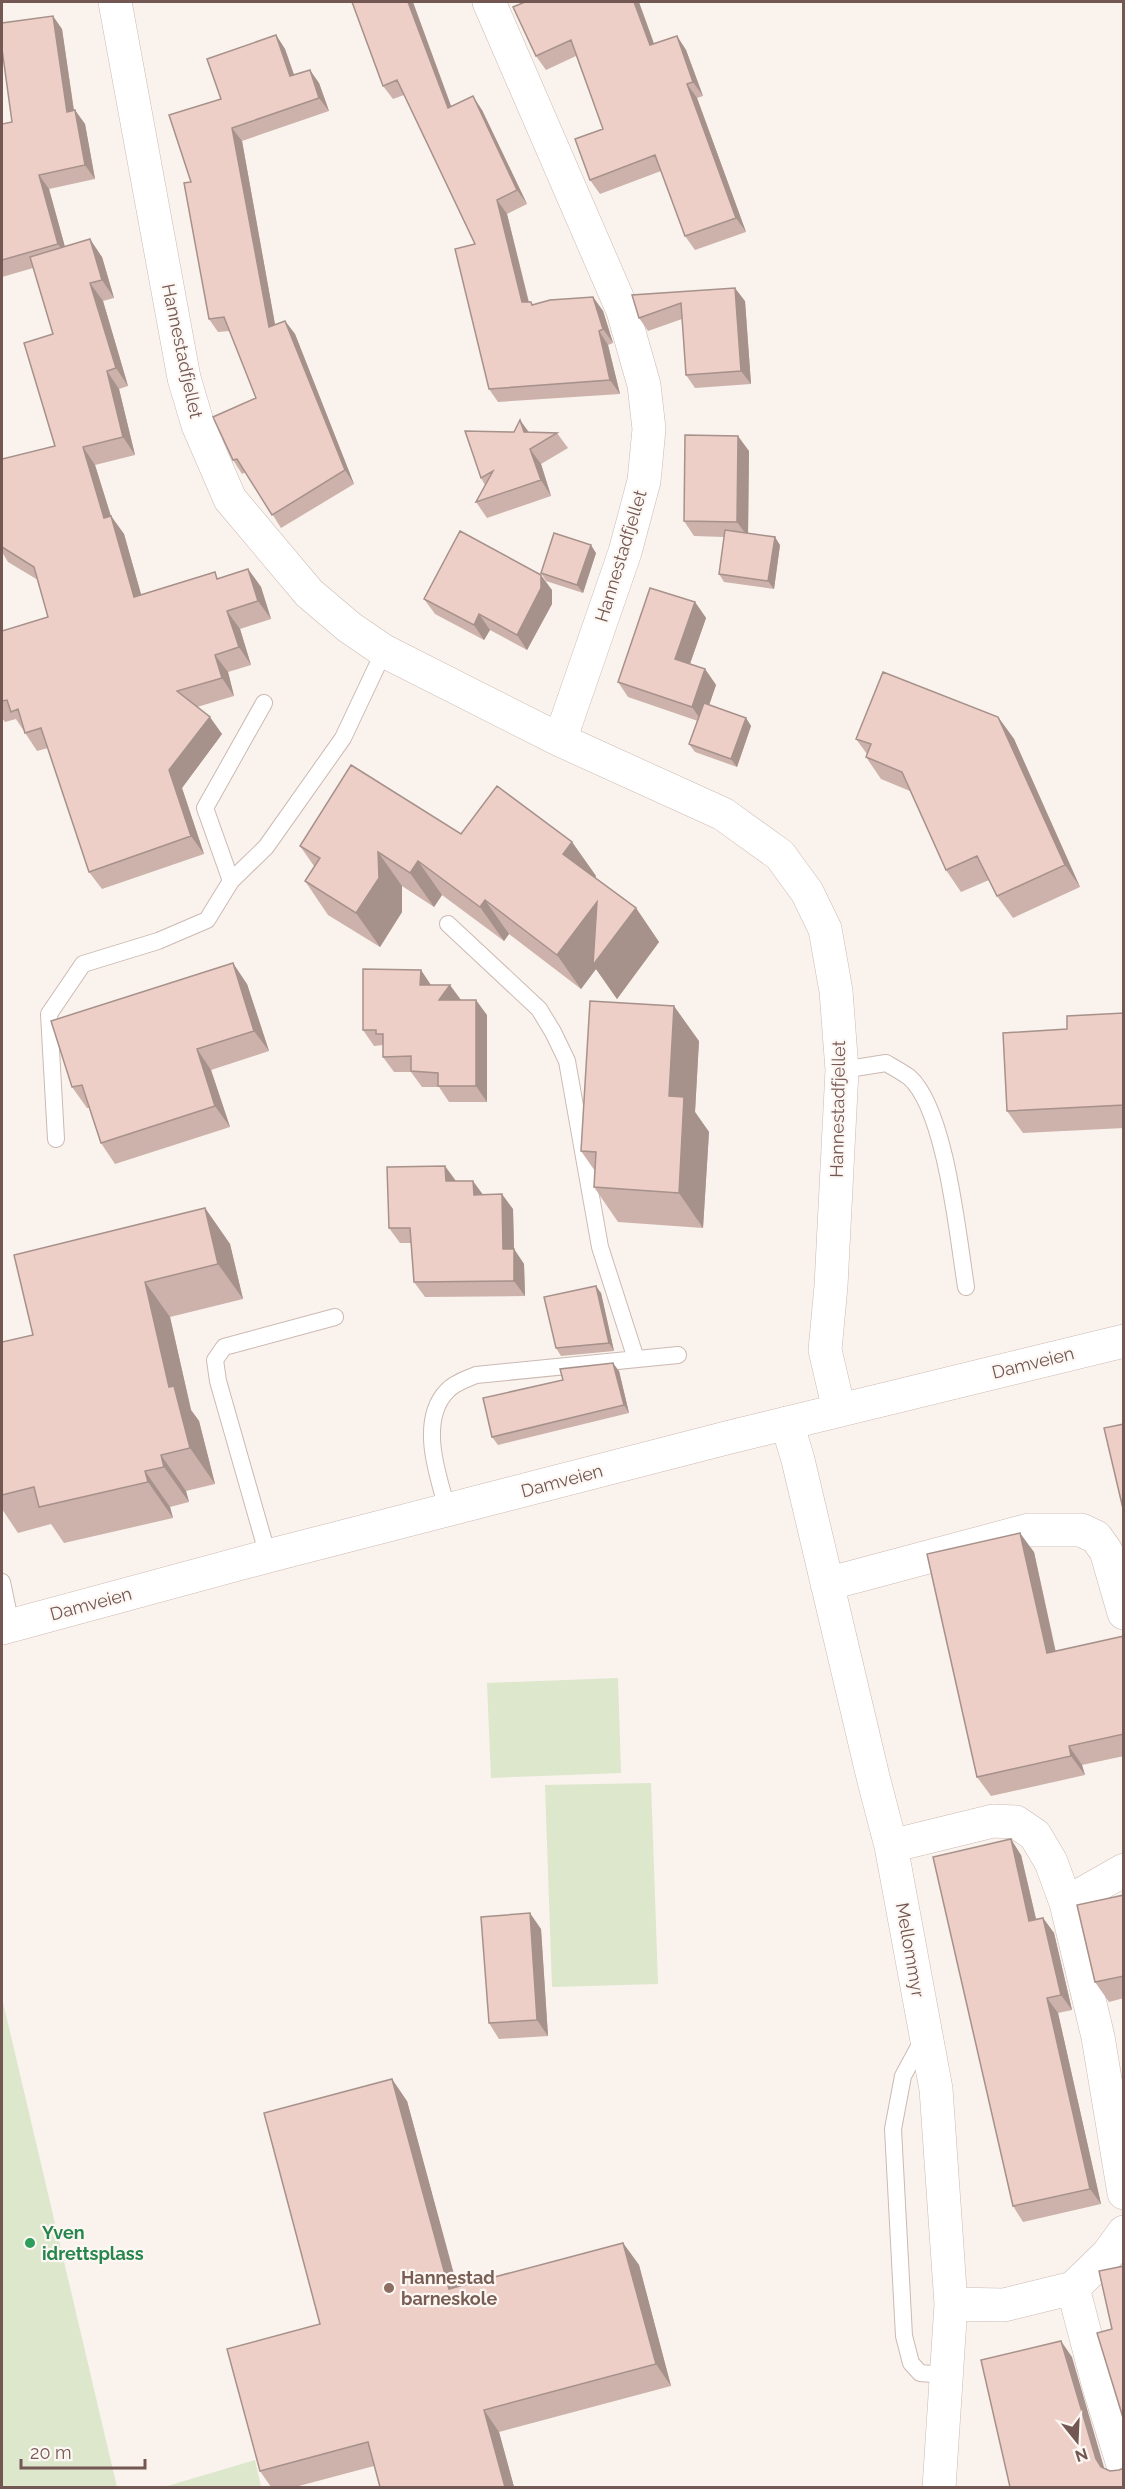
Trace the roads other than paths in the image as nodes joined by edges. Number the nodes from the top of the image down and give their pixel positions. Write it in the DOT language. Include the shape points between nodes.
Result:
graph roads {
  1 [pos="115,2"];
  2 [pos="489,2"];
  3 [pos="384,651"];
  4 [pos="264,703"];
  5 [pos="560,740"];
  6 [pos="231,881"];
  7 [pos="448,924"];
  8 [pos="842,1070"];
  9 [pos="56,1139"];
  10 [pos="966,1287"];
  11 [pos="335,1317"];
  12 [pos="1124,1341"];
  13 [pos="678,1355"];
  14 [pos="636,1359"];
  15 [pos="839,1410"];
  16 [pos="787,1423"];
  17 [pos="448,1511"];
  18 [pos="268,1556"];
  19 [pos="2,1582"];
  20 [pos="827,1584"];
  21 [pos="1124,1613"];
  22 [pos="6,1627"];
  23 [pos="891,1846"];
  24 [pos="1124,1870"];
  25 [pos="1066,1903"];
  26 [pos="1111,2034"];
  27 [pos="925,2036"];
  28 [pos="1124,2193"];
  29 [pos="1124,2232"];
  30 [pos="1073,2288"];
  31 [pos="951,2304"];
  32 [pos="946,2375"];
  33 [pos="1111,2385"];
  34 [pos="1124,2468"];
  35 [pos="939,2487"];
  1 -- 3 [label="street, Hannestadfjellet" via="184,378 198,425 230,499 264,543 309,593"];
  2 -- 5 [label="street, Hannestadfjellet" via="623,311 644,385 649,429 644,481 625,552"];
  3 -- 5 [label="street, Hannestadfjellet"];
  3 -- 6 [label="lane" via="343,738 266,847"];
  4 -- 6 [label="lane" via="204,808"];
  5 -- 8 [label="street, Hannestadfjellet" via="723,814 780,855 807,892 825,929 836,992"];
  6 -- 9 [label="lane" via="207,920 158,941 83,964 49,1014"];
  7 -- 14 [label="lane" via="539,1009 567,1061 600,1247"];
  8 -- 10 [label="lane" via="886,1062 910,1078 926,1101 942,1146"];
  8 -- 15 [label="street, Hannestadfjellet" via="825,1350"];
  11 -- 18 [label="lane" via="224,1347 215,1360"];
  12 -- 15 [label="street, Damveien"];
  13 -- 14 [label="lane"];
  14 -- 17 [label="lane" via="476,1375 449,1389 440,1400 433,1425 432,1459"];
  15 -- 16 [label="street, Damveien"];
  16 -- 17 [label="street, Damveien"];
  16 -- 20 [label="street, Mellommyr"];
  17 -- 18 [label="street, Damveien"];
  18 -- 22 [label="street, Damveien"];
  19 -- 22 [label="lane"];
  20 -- 21 [label="street" via="1029,1530 1081,1530 1096,1537 1106,1551"];
  20 -- 23 [label="street, Mellommyr"];
  23 -- 25 [label="street" via="993,1821 1016,1822 1035,1835 1051,1862"];
  23 -- 27 [label="street, Mellommyr"];
  24 -- 25 [label="street"];
  25 -- 26 [label="street"];
  26 -- 28 [label="street"];
  27 -- 31 [label="street, Mellommyr" via="936,2089"];
  27 -- 32 [label="lane" via="903,2076 893,2129 904,2336 911,2363 920,2373"];
  29 -- 30 [label="street"];
  30 -- 31 [label="street" via="1004,2305"];
  30 -- 33 [label="street"];
  31 -- 32 [label="street, Mellommyr"];
  32 -- 35 [label="street, Mellommyr"];
  33 -- 34 [label="street"];
}
